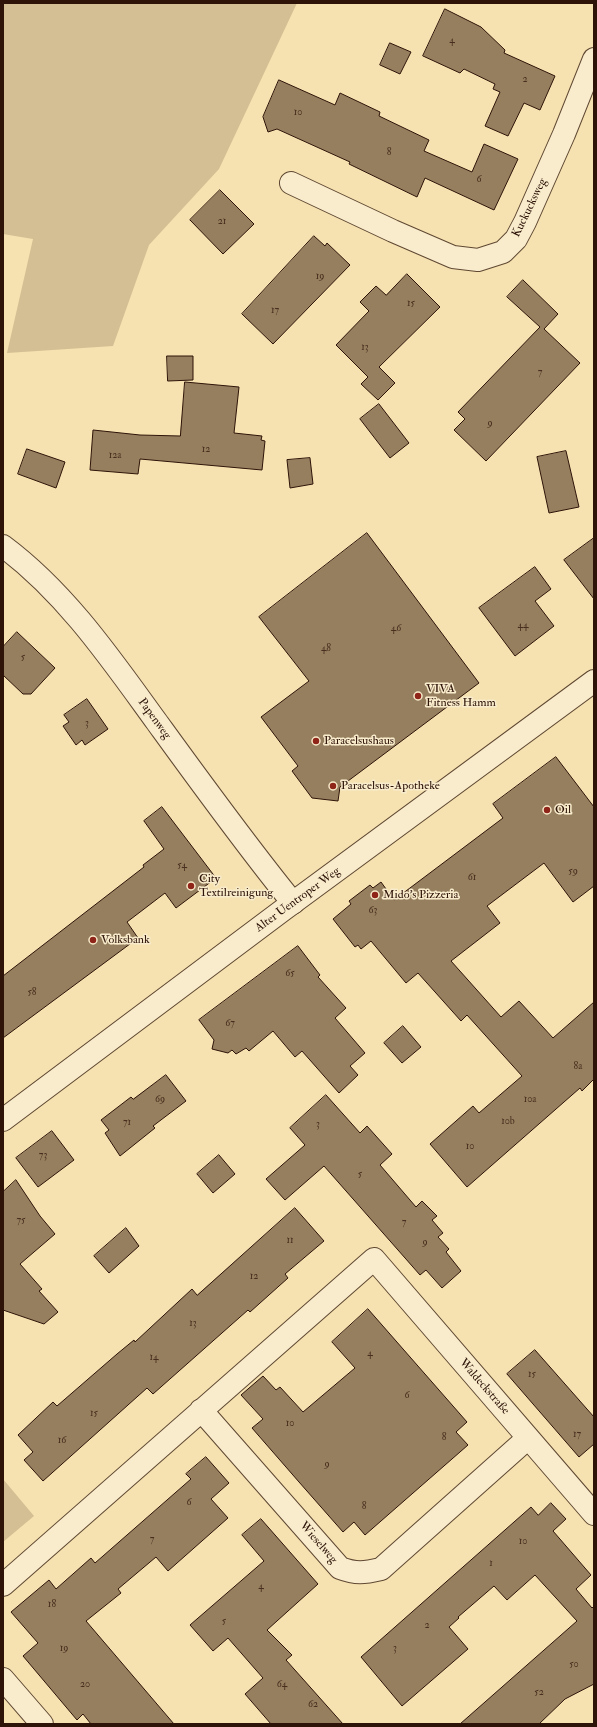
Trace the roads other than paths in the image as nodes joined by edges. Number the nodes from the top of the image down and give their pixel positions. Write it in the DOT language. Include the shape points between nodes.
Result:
graph roads {
  1 [pos="594,59"];
  2 [pos="291,183"];
  3 [pos="3,546"];
  4 [pos="594,681"];
  5 [pos="293,903"];
  6 [pos="3,1120"];
  7 [pos="201,1410"];
  8 [pos="528,1438"];
  9 [pos="594,1514"];
  10 [pos="3,1586"];
  11 [pos="3,1679"];
  12 [pos="42,1724"];
  1 -- 2 [label="street, Kuckucksweg" via="525,222 516,239 503,252 478,260 453,257 393,232"];
  3 -- 5 [label="street, Papenweg" via="52,590 94,637"];
  4 -- 5 [label="street, Alter Uentroper Weg"];
  5 -- 6 [label="street, Alter Uentroper Weg"];
  7 -- 8 [label="street, Wieselweg" via="340,1568 353,1573 381,1569"];
  7 -- 8 [label="street, Waldeckstraße" via="374,1259"];
  7 -- 10 [label="street"];
  8 -- 9 [label="street, Waldeckstraße"];
  11 -- 12 [label="street"];
}
